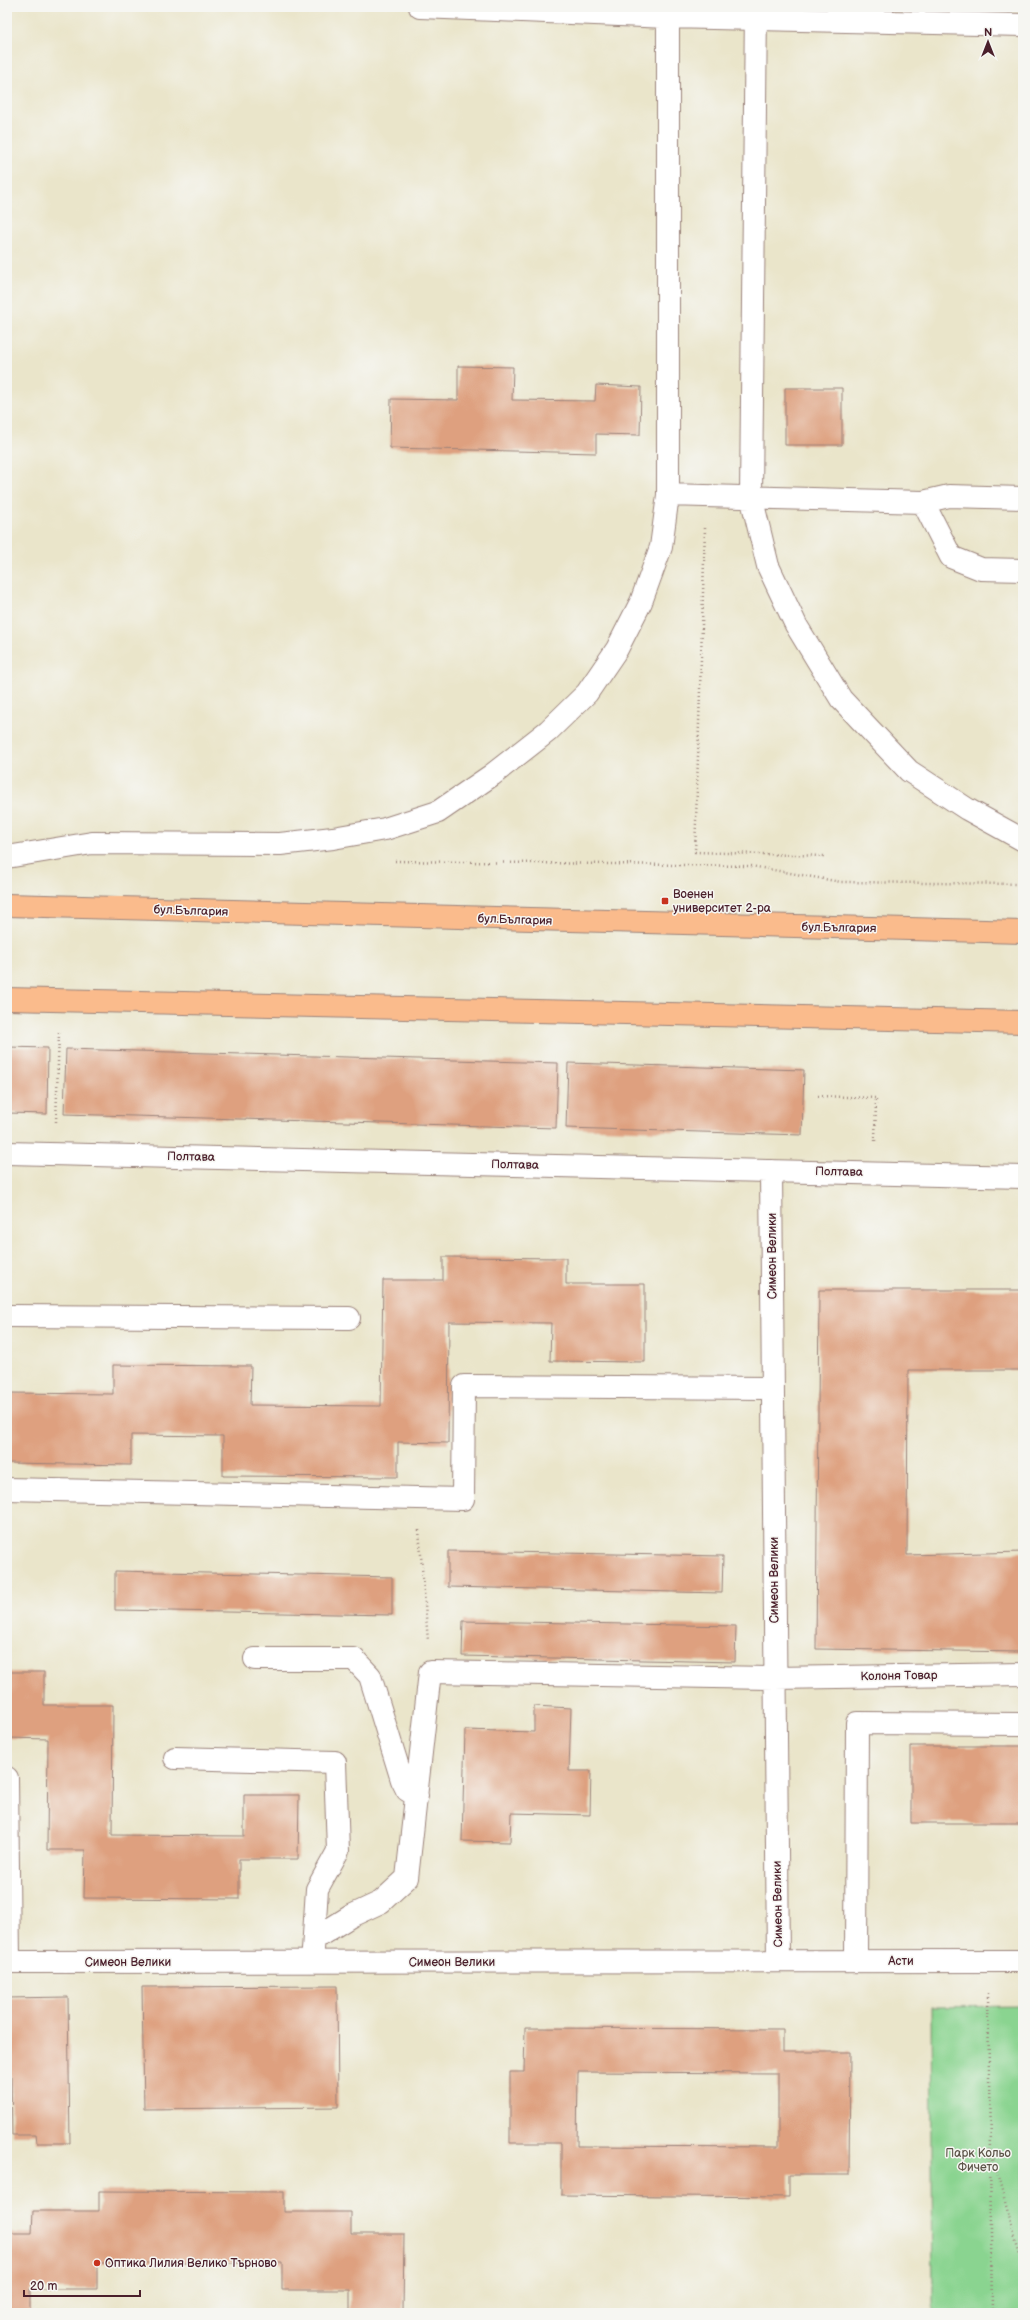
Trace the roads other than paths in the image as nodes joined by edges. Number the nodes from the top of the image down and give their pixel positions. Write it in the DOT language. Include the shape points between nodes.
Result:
graph roads {
  1 [pos="420,7"];
  2 [pos="668,12"];
  3 [pos="756,12"];
  4 [pos="1023,25"];
  5 [pos="668,495"];
  6 [pos="751,496"];
  7 [pos="1023,498"];
  8 [pos="923,502"];
  9 [pos="1023,570"];
  10 [pos="1023,840"];
  11 [pos="7,857"];
  12 [pos="7,905"];
  13 [pos="1023,932"];
  14 [pos="7,999"];
  15 [pos="1023,1022"];
  16 [pos="7,1153"];
  17 [pos="771,1171"];
  18 [pos="1023,1177"];
  19 [pos="7,1316"];
  20 [pos="349,1318"];
  21 [pos="773,1388"];
  22 [pos="7,1489"];
  23 [pos="255,1659"];
  24 [pos="1023,1674"];
  25 [pos="775,1678"];
  26 [pos="1023,1724"];
  27 [pos="175,1758"];
  28 [pos="7,1778"];
  29 [pos="417,1796"];
  30 [pos="314,1939"];
  31 [pos="778,1961"];
  32 [pos="856,1961"];
  33 [pos="1023,1961"];
  34 [pos="8,1962"];
  35 [pos="312,1962"];
  1 -- 2 [label="street"];
  2 -- 3 [label="street"];
  2 -- 5 [label="street"];
  3 -- 4 [label="street"];
  3 -- 6 [label="street"];
  5 -- 6 [label="street"];
  5 -- 11 [label="street" via="661,547 641,602 617,649 587,693 548,731 492,775 438,812 385,829 280,844 92,843"];
  6 -- 8 [label="street"];
  6 -- 10 [label="street" via="768,566 796,625 841,699 909,771 967,809"];
  7 -- 8 [label="street" via="949,496"];
  8 -- 9 [label="street" via="951,557 981,569"];
  12 -- 13 [label="main road, бул.България"];
  14 -- 15 [label="main road"];
  16 -- 17 [label="street, Полтава"];
  17 -- 18 [label="street, Полтава"];
  17 -- 21 [label="street, Симеон Велики"];
  19 -- 20 [label="street"];
  21 -- 22 [label="street" via="464,1386 463,1499"];
  21 -- 25 [label="street, Симеон Велики"];
  23 -- 29 [label="street" via="354,1659 370,1676 402,1780 407,1790"];
  24 -- 25 [label="street, Колоня Товар"];
  25 -- 29 [label="street, Колоня Товар" via="430,1672"];
  25 -- 31 [label="street, Симеон Велики"];
  26 -- 32 [label="street" via="857,1723"];
  27 -- 30 [label="street" via="335,1762 338,1851 317,1889"];
  28 -- 34 [label="street"];
  29 -- 30 [label="street" via="407,1878 381,1902 351,1916"];
  30 -- 35 [label="street"];
  31 -- 32 [label="street, Асти"];
  31 -- 35 [label="street, Симеон Велики"];
  32 -- 33 [label="street, Асти"];
  34 -- 35 [label="street, Симеон Велики"];
}
